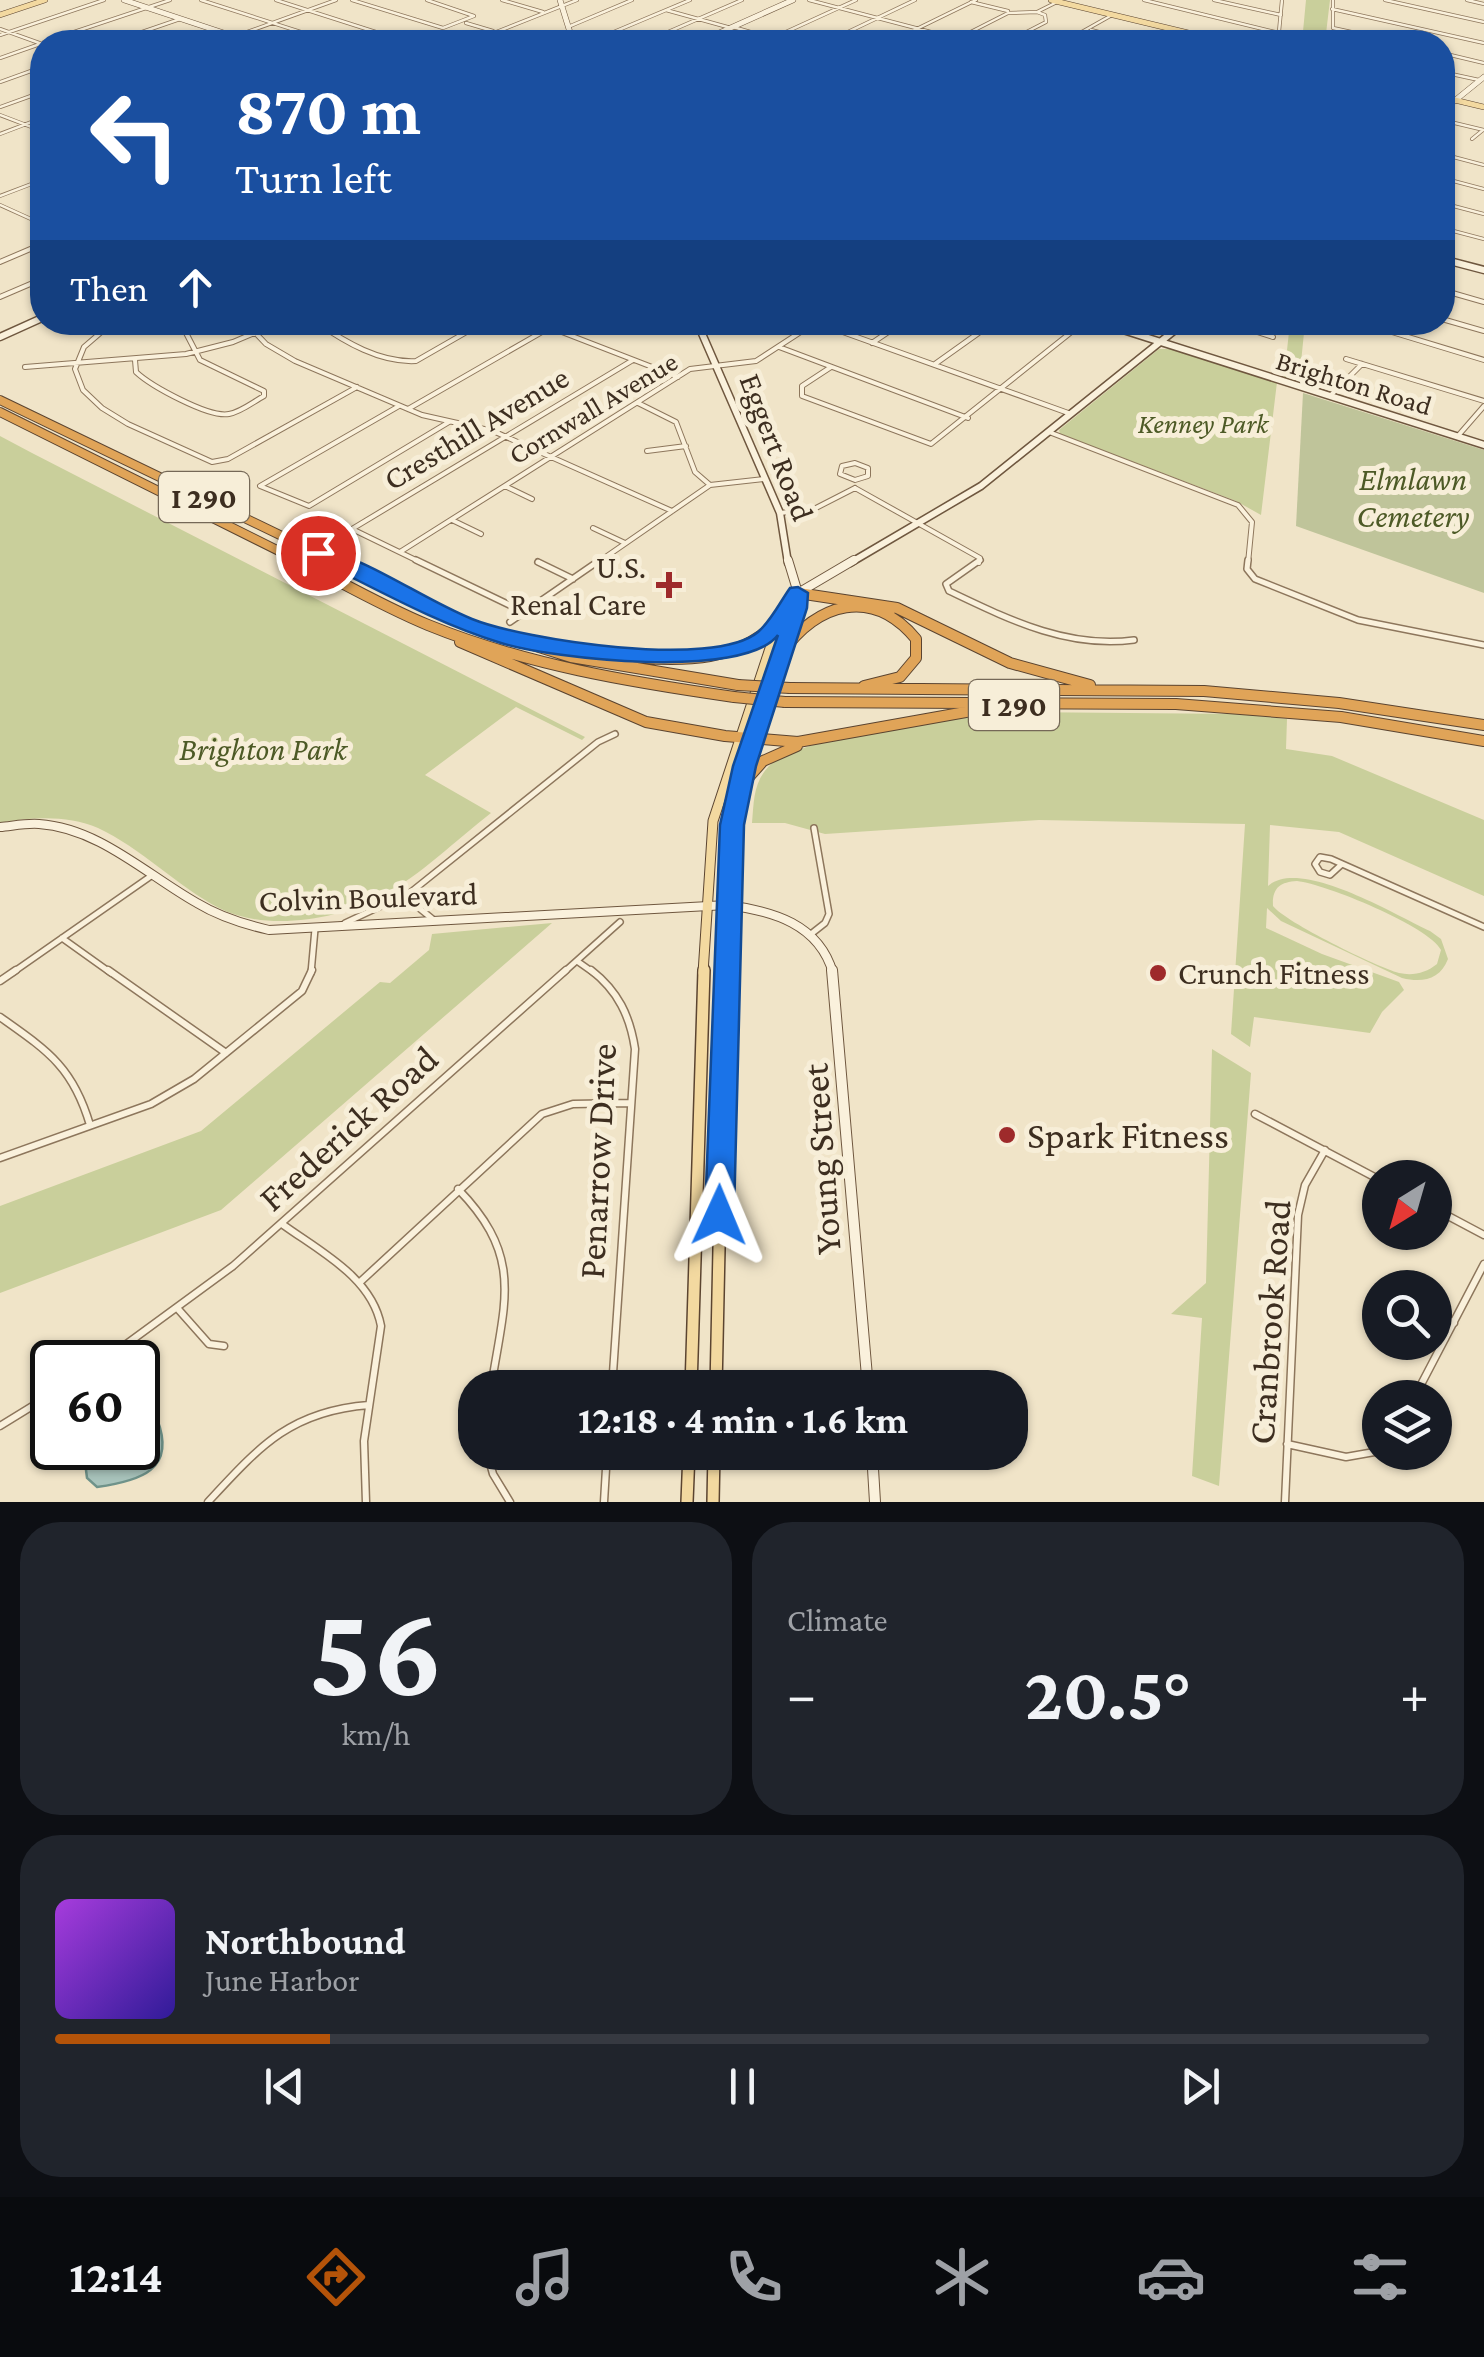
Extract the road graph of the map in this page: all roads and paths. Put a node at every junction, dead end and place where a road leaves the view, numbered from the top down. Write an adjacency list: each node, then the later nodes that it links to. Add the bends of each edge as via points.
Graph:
1 (34, 0): 38 (main road)
2 (45, 0): 38 (main road)
3 (104, 0): 76 (street)
4 (124, 0): 30 (street)
5 (170, 0): 30 (street)
6 (201, 0): 46 (street)
7 (276, 0): 33 (street)
8 (336, 0): 33 (street)
9 (352, 0): 44 (street, via 441,27)
10 (426, 0): 44 (street, via 474,15)
11 (502, 0): 35 (street)
12 (577, 0): 28 (street)
13 (632, 0): 47 (street)
14 (690, 0): 34 (street)
15 (742, 0): 43 (street)
16 (794, 0): 48 (street)
17 (809, 0): 31 (street)
18 (856, 0): 31 (street)
19 (916, 0): 41 (street)
20 (1144, 0): 71 (street)
21 (1214, 0): 40 (street)
22 (1282, 0): 40 (street)
23 (1332, 0): 32 (street)
24 (1384, 0): 45 (street)
25 (1467, 0): 29 (street)
26 (973, 1): 36 (street); 49 (street)
27 (1054, 1): 37 (street); 39 (main road)
28 (561, 3): 35 (street); 47 (street)
29 (1484, 4)
30 (147, 8): 42 (street); 51 (street)
31 (839, 8): 41 (street); 64 (street)
32 (1332, 9): 73 (street, via 1331,26); 74 (street)
33 (308, 10): 46 (street); 56 (street)
34 (665, 10): 43 (street); 60 (street)
35 (546, 12): 58 (street)
36 (1011, 12): 37 (street); 67 (street)
37 (1038, 12): 68 (street, via 1046,22)
38 (0, 13)
39 (1112, 15): 50 (street); 70 (main road)
40 (1281, 16): 72 (street)
41 (878, 18): 49 (street); 65 (street)
42 (180, 19): 52 (street); 53 (street)
43 (698, 19): 48 (street); 61 (street)
44 (463, 22): 57 (street)
45 (1484, 22)
46 (272, 23): 54 (street); 55 (street)
47 (568, 26): 59 (street)
48 (732, 28): 62 (street); 63 (street)
49 (917, 29): 66 (street)
50 (1088, 29): 69 (street)
51 (82, 30)
52 (148, 30)
53 (214, 30)
54 (253, 30)
55 (294, 30)
56 (370, 30)
57 (489, 30)
58 (501, 30)
59 (569, 30)
60 (618, 30)
61 (673, 30)
62 (727, 30)
63 (739, 30)
64 (791, 30)
65 (852, 30)
66 (921, 30)
67 (976, 30)
68 (1030, 30)
69 (1092, 30)
70 (1175, 30)
71 (1267, 30)
72 (1279, 30)
73 (1345, 30)
74 (1426, 30)
75 (0, 32): 76 (street)
76 (8, 32): 78 (street)
77 (1455, 37): 79 (street)
78 (30, 39)
79 (1484, 43)
80 (30, 48): 82 (street)
81 (1455, 56): 83 (street)
82 (0, 58)
83 (1484, 62)
84 (30, 71): 87 (street)
85 (1455, 74): 86 (street)
86 (1482, 78): 89 (street)
87 (0, 82)
88 (30, 96): 91 (street)
89 (1457, 98): 90 (main road)
90 (1484, 105)
91 (0, 107)
92 (0, 114): 95 (street)
93 (30, 122): 95 (street)
94 (1455, 123): 97 (street)
95 (25, 124): 96 (street); 98 (street)
96 (30, 126)
97 (1483, 130): 99 (street)
98 (0, 134)
99 (1472, 140)
100 (1455, 157): 101 (street)
101 (1484, 165)
102 (1455, 181): 104 (street)
103 (30, 185): 105 (street)
104 (1484, 189)
105 (0, 196)
106 (0, 205): 109 (street)
107 (1455, 206): 108 (street)
108 (1484, 214)
109 (30, 219)
110 (1455, 232): 111 (street)
111 (1484, 240)
112 (30, 249): 113 (street)
113 (0, 262)
114 (1455, 262): 115 (street)
115 (1484, 270)
116 (30, 284): 118 (street)
117 (1455, 294): 119 (street)
118 (0, 297)
119 (1484, 302)
120 (30, 323): 141 (street)
121 (1455, 323): 122 (street)
122 (1484, 331)
123 (96, 335): 151 (street)
124 (187, 335): 146 (street)
125 (251, 335): 146 (street)
126 (255, 335): 158 (street, via 284,356)
127 (336, 335): 128 (street, via 404,363)
128 (461, 335)
129 (537, 335): 165 (street)
130 (567, 335): 149 (street)
131 (704, 335): 155 (street, Eggert Road)
132 (797, 335): 145 (street, Cornwall Avenue)
133 (850, 335): 143 (street)
134 (884, 335): 143 (street)
135 (976, 335): 153 (street)
136 (1067, 335): 159 (street)
137 (1136, 335): 144 (street, Brighton Road)
138 (1170, 335): 144 (street)
139 (1267, 335): 142 (street)
140 (1402, 335): 150 (street)
141 (0, 337)
142 (1273, 337)
143 (872, 343): 153 (street)
144 (1160, 343): 160 (street, Brighton Road); 167 (street)
145 (778, 347): 155 (street, Cornwall Avenue, via 756,361); 156 (street)
146 (194, 352): 148 (street); 148 (street, via 264,396 221,416 148,383 136,372)
147 (1346, 359): 152 (street)
148 (135, 360): 151 (street)
149 (633, 360): 157 (street); 171 (street, Cresthill Avenue)
150 (1484, 360)
151 (74, 363): 154 (street); 158 (street, via 75,381 93,403 212,462)
152 (1362, 364): 160 (street); 163 (street)
153 (934, 365): 159 (street)
154 (25, 366)
155 (719, 366): 157 (street, Cornwall Avenue); 177 (street, Eggert Road)
156 (831, 366): 168 (street); 168 (street, via 802,386 802,396 928,444)
157 (678, 377): 162 (street, Cornwall Avenue)
158 (357, 387): 164 (street)
159 (998, 388): 167 (street); 168 (street)
160 (1330, 396): 172 (street, Brighton Road)
161 (0, 400): 198 (highway, I 290)
162 (638, 402): 174 (street, via 672,418); 176 (street, Cornwall Avenue)
163 (1484, 404): 172 (street)
164 (399, 406): 165 (street); 169 (street, via 260,486 309,506)
165 (407, 409): 169 (street)
166 (0, 412): 197 (highway, I 290)
167 (1071, 414): 170 (street)
168 (968, 418)
169 (450, 421): 171 (street)
170 (1049, 432): 186 (street, via 974,490); 200 (street, via 1238,505 1252,522 1248,569 1255,580 1358,620)
171 (506, 437): 176 (street); 190 (street, Cresthill Avenue, via 352,529)
172 (1457, 437): 173 (street, Brighton Road)
173 (1484, 445)
174 (686, 446): 175 (street); 179 (street, via 695,472)
175 (647, 451)
176 (552, 457): 180 (street, Cornwall Avenue); 183 (street)
177 (767, 478): 179 (street); 184 (street, Eggert Road)
178 (855, 480): 178 (street, via 868,476 868,468 840,468); 181 (street)
179 (710, 484): 183 (street)
180 (504, 486): 182 (street); 185 (street, Cornwall Avenue)
181 (855, 488): 184 (street, via 814,509); 186 (street)
182 (532, 499)
183 (672, 511): 189 (street)
184 (780, 512): 193 (street, Eggert Road)
185 (452, 520): 188 (street); 190 (street, Cornwall Avenue)
186 (917, 523): 193 (street); 199 (street, via 980,558 946,584 948,590 1056,634)
187 (593, 528): 189 (street)
188 (481, 534)
189 (625, 543): 192 (street)
190 (400, 552): 194 (street, Cresthill Avenue)
191 (538, 562): 192 (street)
192 (573, 578): 194 (street)
193 (798, 593): 195 (main road); 201 (main road); 203 (highway, via 897,608 1034,672)
194 (524, 612): 196 (street)
195 (780, 618): 198 (highway, via 750,646 713,656); 207 (main road)
196 (510, 622)
197 (428, 625): 204 (highway, I 290, bridge, via 523,656 734,698); 207 (highway, via 632,717)
198 (508, 639): 202 (highway, I 290, bridge, via 636,671)
199 (1134, 640)
200 (1484, 645)
201 (782, 653): 202 (highway, via 812,618 840,609 882,613 911,631 918,652 906,673); 208 (main road)
202 (828, 690): 203 (highway, I 290)
203 (1140, 691): 205 (highway, I 290, via 1292,699)
204 (1026, 705): 209 (highway); 210 (highway, I 290, via 1176,704)
205 (1484, 724)
206 (616, 734): 216 (street)
207 (737, 738): 208 (highway); 217 (main road, via 714,821)
208 (753, 739): 209 (highway); 211 (main road)
209 (818, 740): 211 (highway, via 774,755)
210 (1484, 741)
211 (739, 788): 218 (main road)
212 (0, 828): 215 (street, Colvin Boulevard, via 33,822 67,826)
213 (814, 828): 223 (street, via 829,914)
214 (1342, 864): 214 (street, via 1324,857 1315,864 1330,875); 221 (street)
215 (151, 876): 222 (street, Colvin Boulevard, via 226,920 269,930); 224 (street)
216 (417, 887): 219 (street, via 420,908); 222 (street, via 372,914)
217 (706, 904): 218 (street); 219 (street, Colvin Boulevard); 248 (main road)
218 (727, 905): 223 (street, via 779,915); 249 (main road)
219 (438, 922): 222 (street, Colvin Boulevard)
220 (620, 922): 225 (street, Frederick Road)
221 (1484, 927)
222 (315, 929): 228 (street, via 314,967 302,991)
223 (811, 934): 250 (street, Young Street, via 830,958 839,1010)
224 (62, 938): 226 (street); 228 (street)
225 (577, 961): 229 (street, Penarrow Drive, via 605,980 626,1009 635,1049); 237 (street, Frederick Road)
226 (0, 981)
227 (0, 1016): 231 (street, via 70,1072)
228 (226, 1053): 231 (street, via 171,1094)
229 (631, 1103): 235 (street, via 573,1104 542,1114); 247 (street, Penarrow Drive)
230 (1255, 1114): 232 (street)
231 (90, 1126): 233 (street)
232 (1326, 1150): 234 (street); 254 (street, Cranbrook Road, via 1305,1185 1298,1215)
233 (0, 1158)
234 (1362, 1170)
235 (458, 1189): 240 (street); 246 (street, via 489,1218 504,1253)
236 (1452, 1218): 238 (street)
237 (282, 1224): 240 (street); 241 (street, Frederick Road)
238 (1484, 1235)
239 (1484, 1264): 242 (street)
240 (359, 1283): 251 (street, via 376,1299 381,1316)
241 (178, 1309): 244 (street, Frederick Road); 245 (street, via 209,1344)
242 (1454, 1322): 243 (street)
243 (1452, 1326)
244 (134, 1340)
245 (224, 1346)
246 (494, 1370)
247 (613, 1370)
248 (692, 1370)
249 (716, 1370)
250 (867, 1370)
251 (369, 1405): 261 (street, via 328,1408 289,1423); 262 (street, via 362,1456)
252 (30, 1408): 253 (street)
253 (0, 1426)
254 (1287, 1444): 255 (street); 268 (street, Cranbrook Road)
255 (1362, 1457)
256 (493, 1470): 263 (street)
257 (606, 1470): 264 (street)
258 (689, 1470): 265 (main road)
259 (714, 1470): 266 (main road)
260 (873, 1470): 267 (street)
261 (208, 1502)
262 (366, 1502)
263 (510, 1502)
264 (604, 1502)
265 (688, 1502)
266 (713, 1502)
267 (875, 1502)
268 (1285, 1502)

